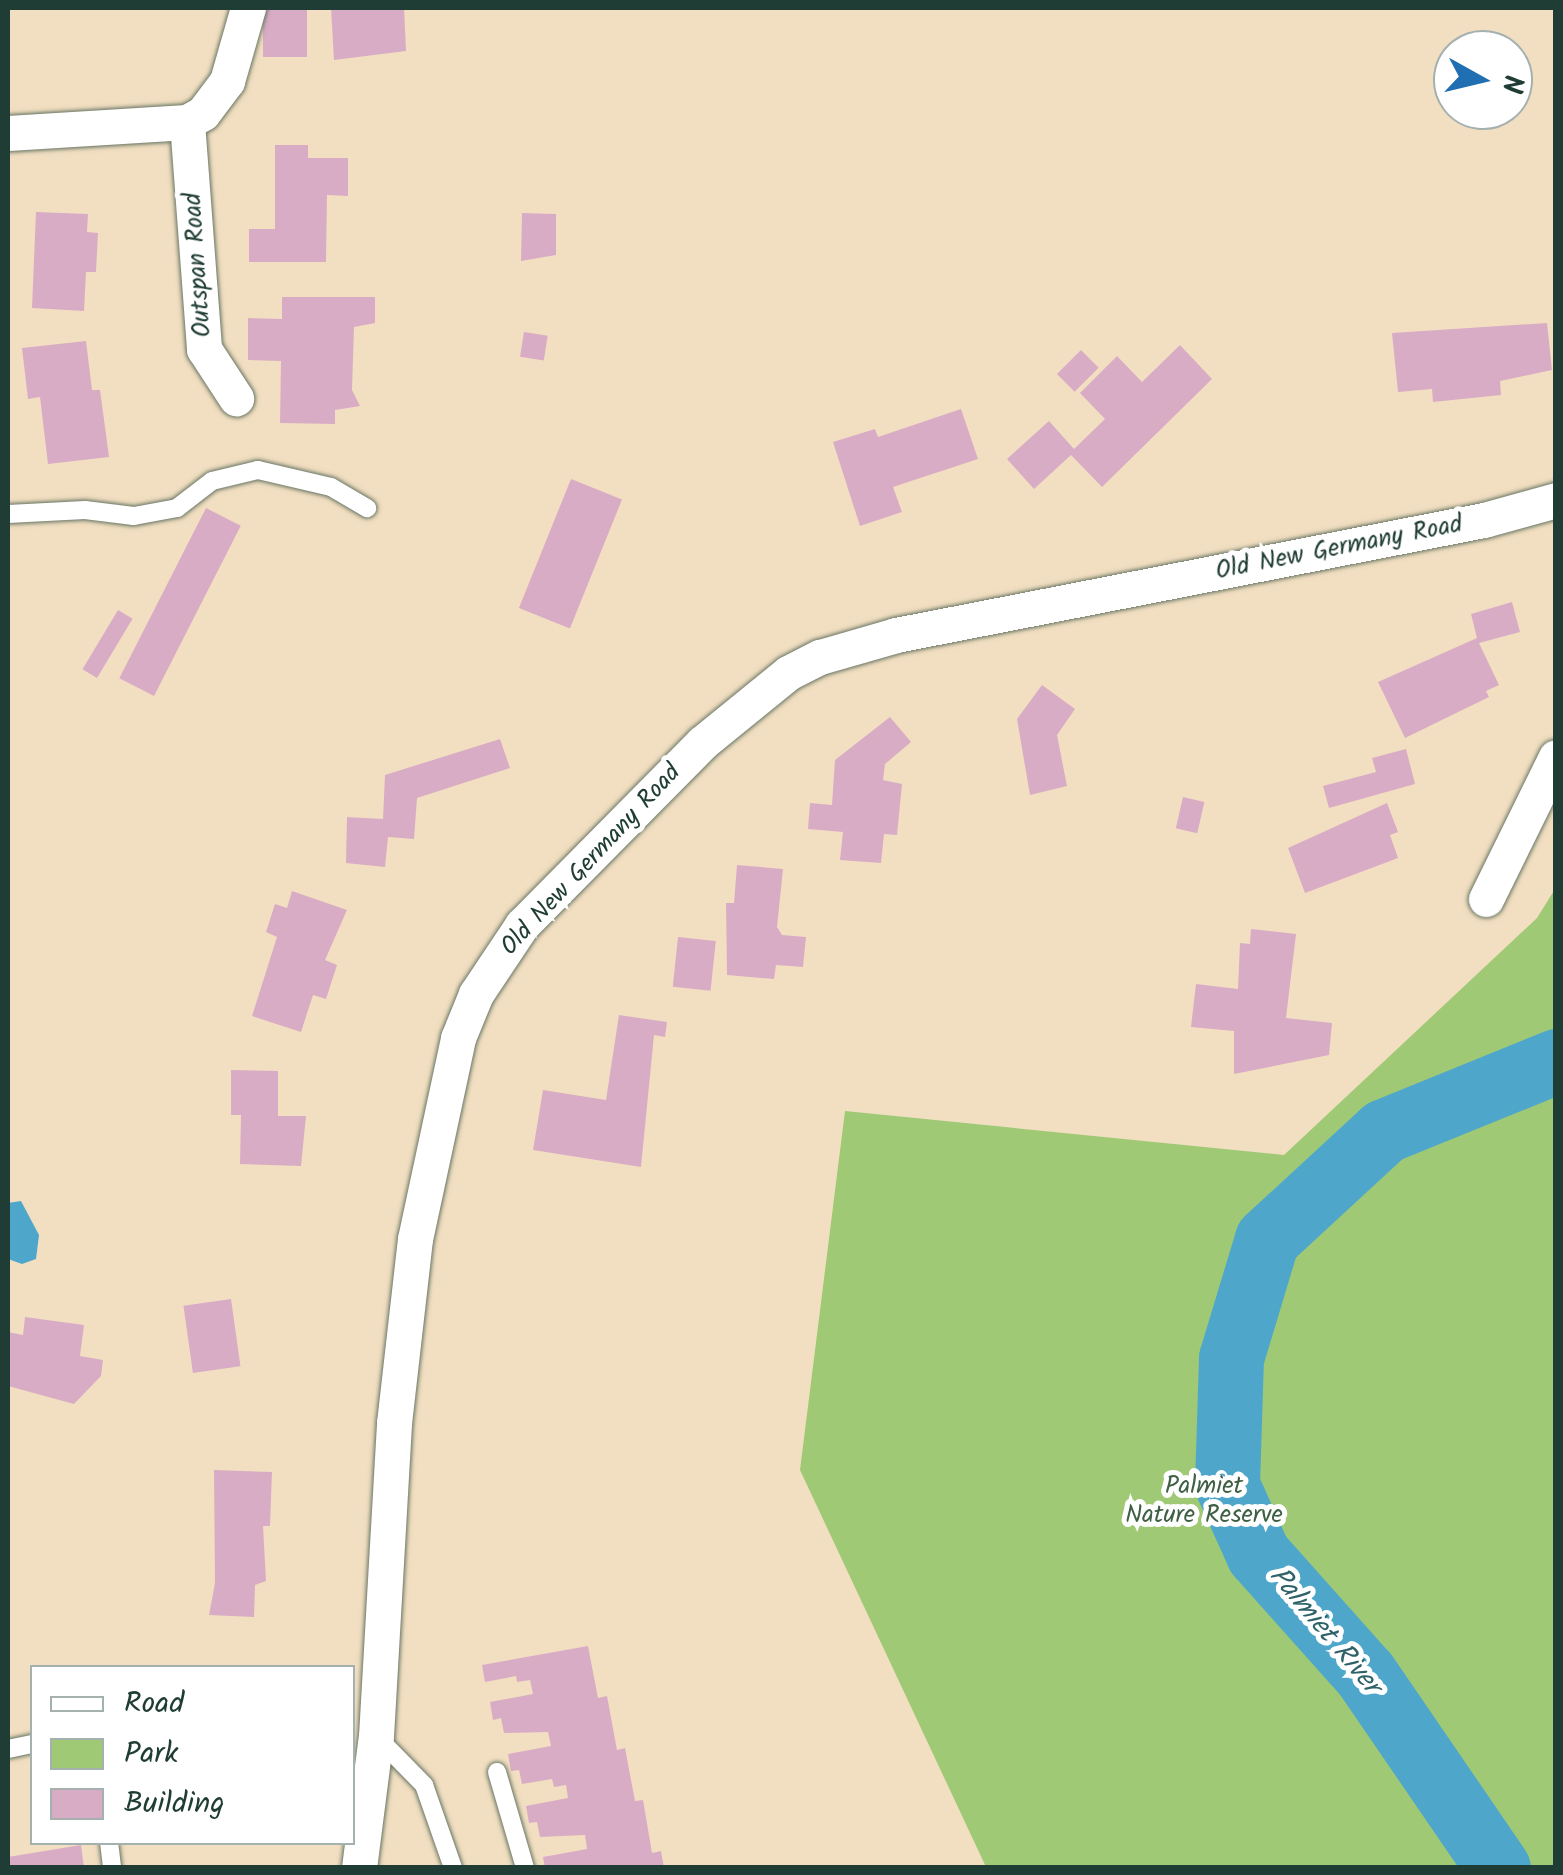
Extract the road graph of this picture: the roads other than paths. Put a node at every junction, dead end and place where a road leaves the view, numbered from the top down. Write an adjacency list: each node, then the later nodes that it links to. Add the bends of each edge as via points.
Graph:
1 (248, 8): 2 (street, via 227,81 204,113)
2 (187, 122): 3 (street); 4 (street, Outspan Road, via 204,349)
3 (8, 134)
4 (236, 398)
5 (1556, 500): 10 (street, Old New Germany Road, via 1466,524 896,635 820,657 746,704 548,897 476,994 440,1100 404,1312)
6 (367, 508): 7 (lane, via 331,487 258,470 212,480 178,508 134,516 86,510)
7 (8, 514)
8 (1556, 757): 9 (street)
9 (1486, 900)
10 (376, 1736): 12 (street, Old New Germany Road); 13 (lane, via 424,1785)
11 (497, 1772): 14 (lane)
12 (359, 1868)
13 (453, 1868)
14 (524, 1868)

